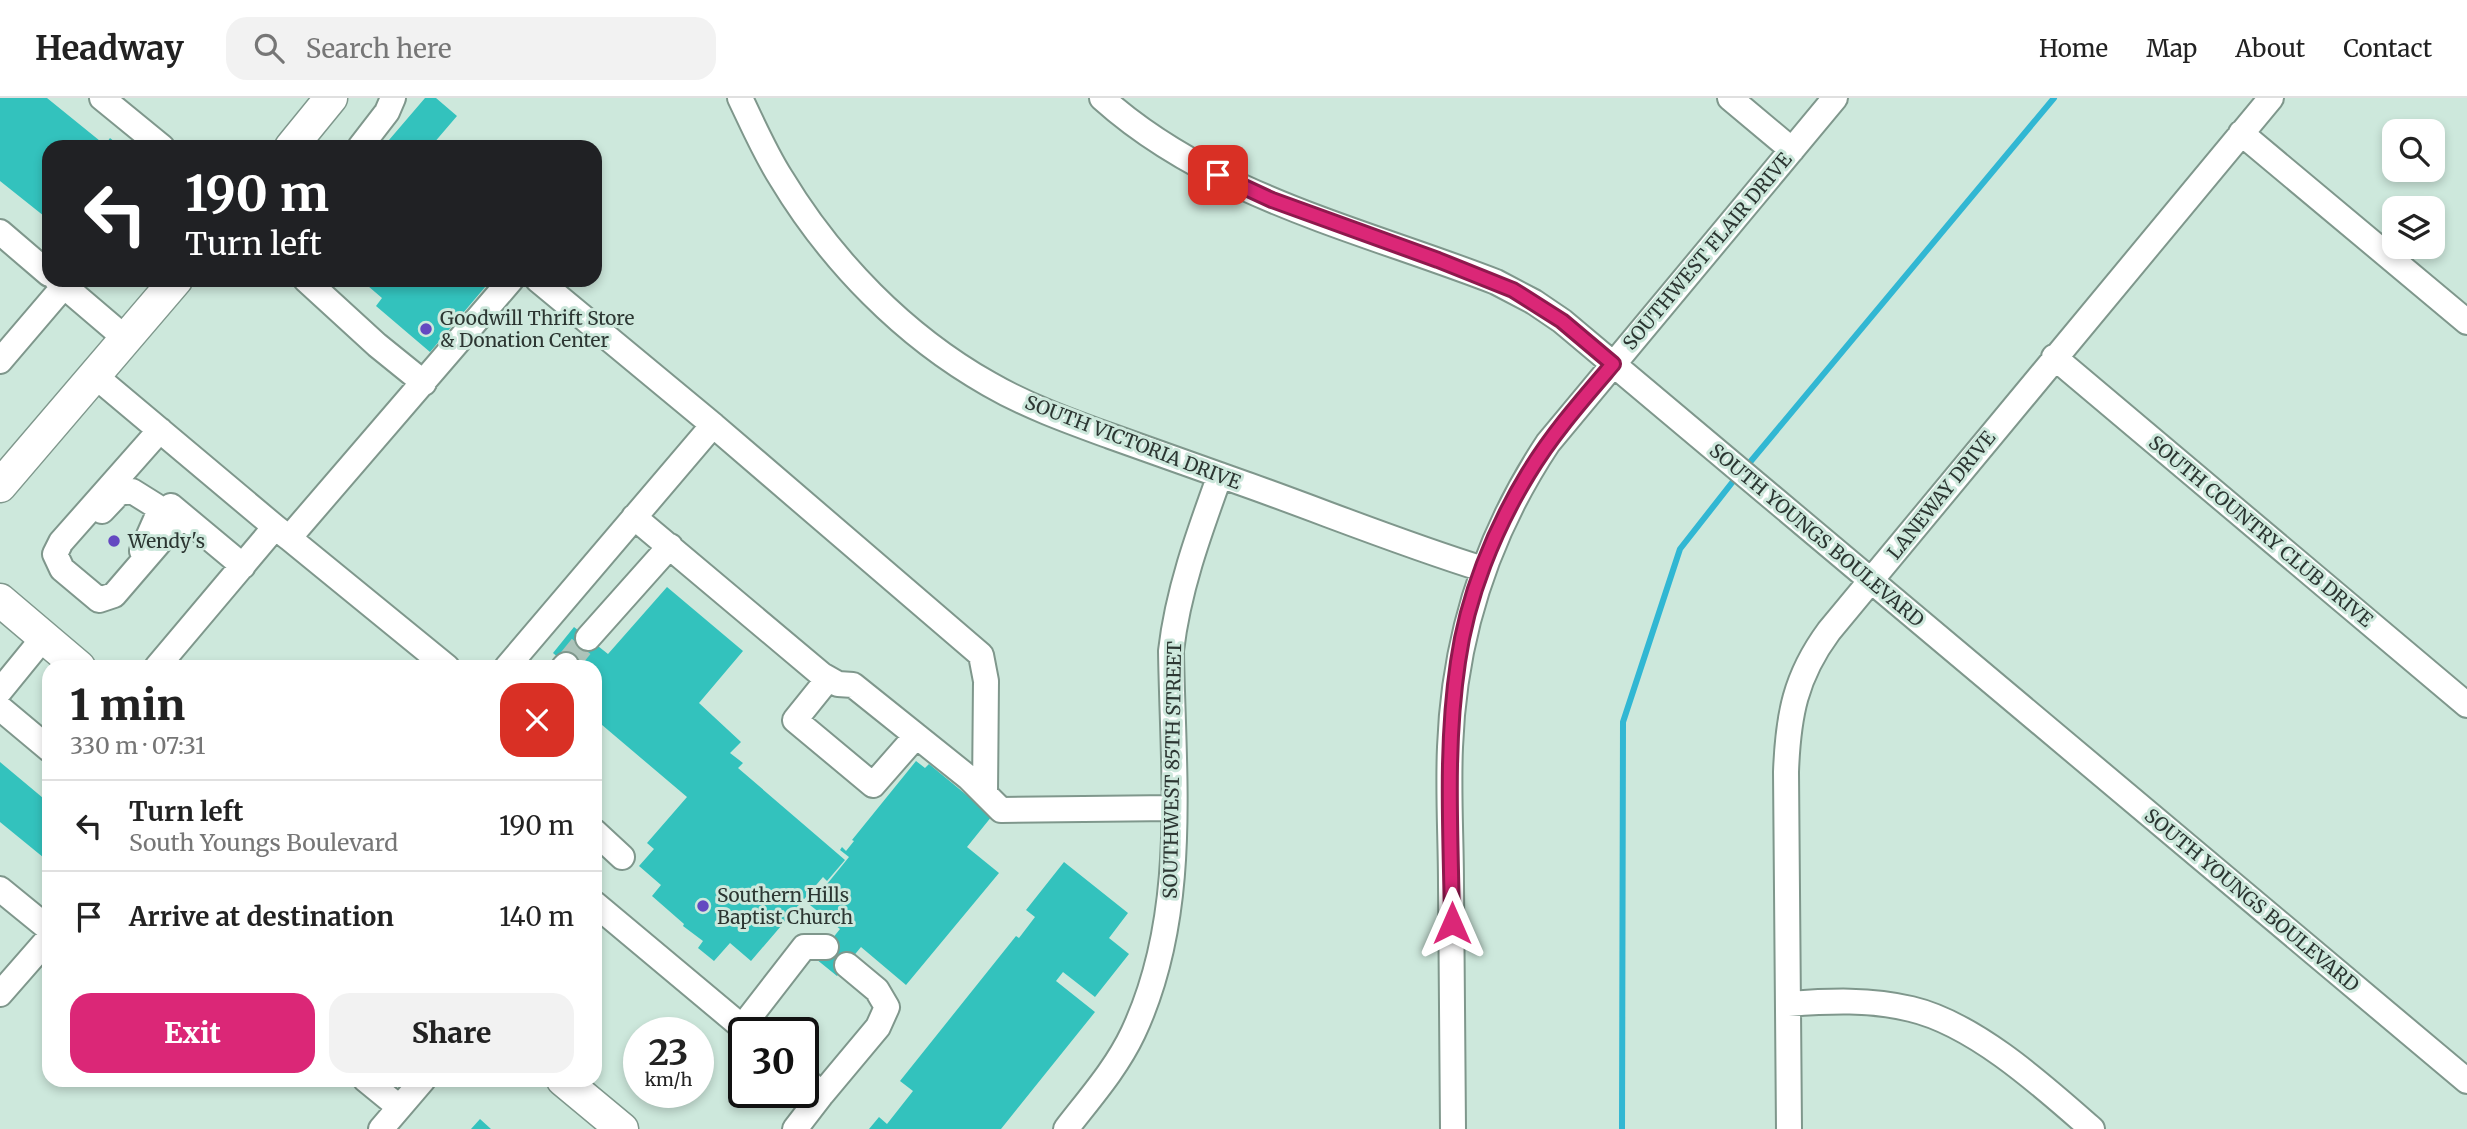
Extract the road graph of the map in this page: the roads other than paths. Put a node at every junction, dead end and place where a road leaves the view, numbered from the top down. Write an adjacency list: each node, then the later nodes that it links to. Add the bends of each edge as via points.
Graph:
1 (102, 98): 10 (street)
2 (331, 98): 11 (main road)
3 (393, 98): 12 (street)
4 (740, 98): 32 (street, SOUTH VICTORIA DRIVE, via 798,205 874,295 917,334 989,384 1028,403)
5 (1102, 98): 26 (street, SOUTH YOUNGS BOULEVARD, via 1165,145 1249,190 1513,290 1562,321)
6 (1730, 98): 13 (street)
7 (1835, 98): 13 (street, SOUTHWEST FLAIR DRIVE)
8 (2271, 98): 9 (street, LANEWAY DRIVE)
9 (2241, 133): 22 (street); 24 (street, LANEWAY DRIVE)
10 (153, 140)
11 (297, 140)
12 (365, 140)
13 (1792, 150): 26 (street, SOUTHWEST FLAIR DRIVE)
14 (0, 232): 15 (street)
15 (42, 268)
16 (51, 287): 25 (street)
17 (64, 287): 23 (street)
18 (170, 287): 23 (main road)
19 (314, 287): 28 (street)
20 (505, 287): 28 (street)
21 (546, 287): 29 (street)
22 (2467, 323)
23 (125, 338): 27 (main road)
24 (2054, 357): 42 (street, LANEWAY DRIVE); 52 (street, SOUTH COUNTRY CLUB DRIVE)
25 (0, 361)
26 (1613, 364): 41 (street, SOUTHWEST FLAIR DRIVE, via 1529,472); 42 (street, SOUTH YOUNGS BOULEVARD)
27 (94, 375): 30 (street); 33 (main road)
28 (424, 383): 36 (street)
29 (713, 425): 35 (street); 56 (street, via 981,655 986,681)
30 (159, 430): 31 (street); 36 (street)
31 (126, 467): 34 (street); 37 (street)
32 (1220, 475): 41 (street, SOUTH VICTORIA DRIVE); 57 (street, SOUTHWEST 85TH STREET, via 1195,542 1174,625)
33 (0, 486)
34 (182, 516): 39 (street); 40 (street)
35 (634, 517): 38 (street); 49 (street)
36 (282, 532): 40 (street); 48 (street)
37 (61, 542): 39 (street, via 55,554 62,569 99,600 114,595); 39 (street, via 77,538 119,493 132,491 156,506 157,517)
38 (670, 546): 45 (street); 50 (street)
39 (140, 562)
40 (243, 566): 47 (street)
41 (1483, 569): 81 (street, SOUTHWEST FLAIR DRIVE, via 1458,660 1450,748)
42 (1870, 580): 67 (street, LANEWAY DRIVE, via 1816,648 1799,681 1789,720); 70 (street, SOUTH YOUNGS BOULEVARD)
43 (0, 600): 44 (main road)
44 (44, 637): 46 (main road); 51 (street)
45 (588, 638)
46 (71, 660)
47 (163, 660)
48 (437, 660)
49 (513, 660)
50 (828, 679): 54 (street, via 853,685); 54 (street, via 794,720 873,785)
51 (0, 691)
52 (2467, 705)
53 (0, 708): 55 (street)
54 (916, 736): 56 (street)
55 (42, 742)
56 (985, 794): 57 (street, via 1006,811)
57 (1173, 808): 80 (street, SOUTHWEST 85TH STREET, via 1170,905 1145,1003 1121,1055)
58 (602, 838): 59 (street)
59 (622, 857)
60 (0, 888): 62 (street)
61 (602, 910): 68 (street)
62 (42, 923)
63 (42, 946): 66 (street)
64 (826, 947): 69 (street, via 804,947)
65 (847, 965): 75 (street, via 877,989 887,1007 878,1027)
66 (0, 994)
67 (1788, 1004): 82 (street, LANEWAY DRIVE); 83 (street, via 1864,1002 1929,1014 1997,1052)
68 (730, 1017)
69 (754, 1017)
70 (2467, 1081)
71 (375, 1087): 76 (street)
72 (417, 1087): 76 (street)
73 (571, 1087): 77 (main road)
74 (819, 1091): 75 (street)
75 (822, 1094): 79 (street)
76 (399, 1107): 78 (street)
77 (619, 1128)
78 (381, 1129)
79 (795, 1129)
80 (1066, 1129)
81 (1453, 1129)
82 (1789, 1129)
83 (2092, 1129)

